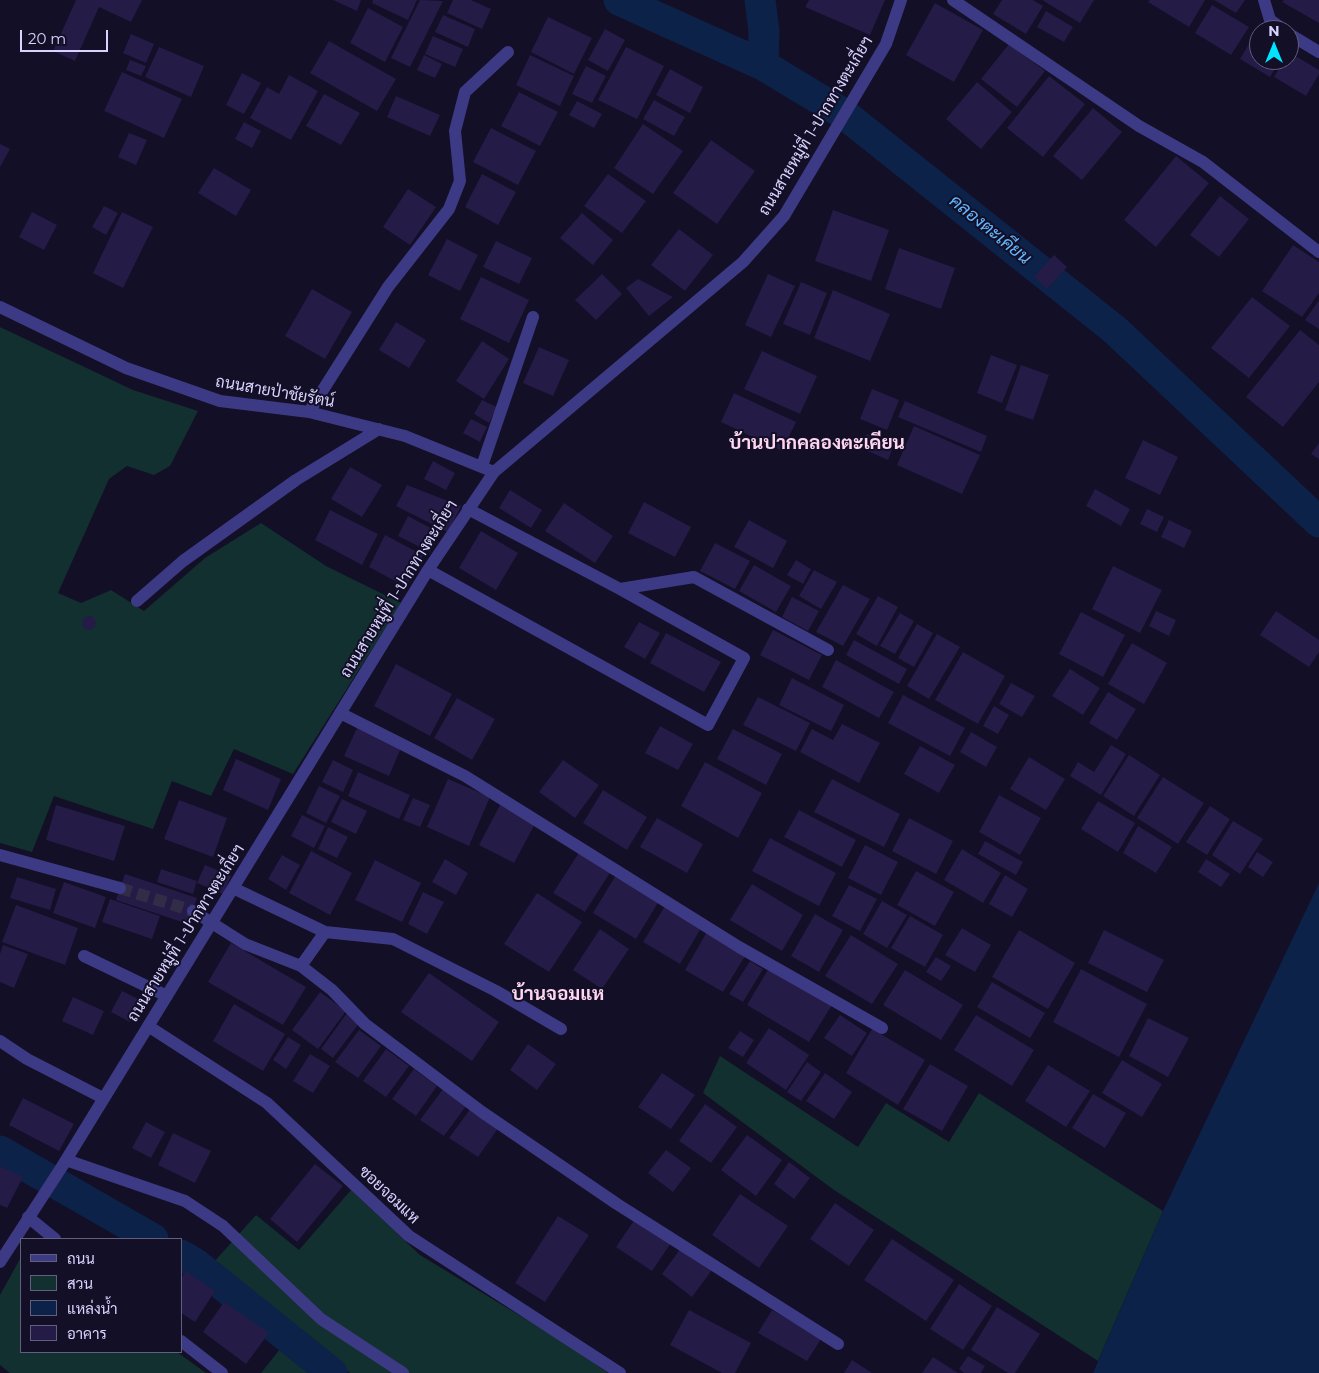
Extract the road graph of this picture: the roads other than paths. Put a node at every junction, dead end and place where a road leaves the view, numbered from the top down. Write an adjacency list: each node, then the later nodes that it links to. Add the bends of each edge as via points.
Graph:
1 (902, 0): 14 (street, ถนนสายหมู่ที่ 1-ปากทางตะเกี่ยฯ, via 886,44 784,216 743,262)
2 (953, 0): 8 (street, via 1139,126 1203,162)
3 (1264, 0): 4 (street)
4 (1270, 20)
5 (1299, 40): 7 (street)
6 (508, 52): 11 (street, via 465,92 455,131 460,181 449,210 388,287)
7 (1319, 52)
8 (1319, 252)
9 (0, 307): 11 (street, ถนนสายป่าชัยรัตน์, via 126,368 220,401)
10 (533, 318): 13 (street)
11 (309, 412): 12 (street, ถนนสายป่าชัยรัตน์)
12 (379, 429): 13 (street, ถนนสายป่าชัยรัตน์); 18 (street, via 296,480 183,561)
13 (482, 466): 14 (street, ถนนสายป่าชัยรัตน์)
14 (494, 472): 15 (street, ถนนสายหมู่ที่ 1-ปากทางตะเกี่ยฯ)
15 (468, 509): 16 (street, ถนนสายหมู่ที่ 1-ปากทางตะเกี่ยฯ); 17 (street)
16 (428, 570): 17 (street, via 708,725 744,658); 20 (street, ถนนสายหมู่ที่ 1-ปากทางตะเกี่ยฯ)
17 (620, 589): 19 (street, via 694,577)
18 (137, 601)
19 (828, 650)
20 (340, 714): 23 (street, ถนนสายหมู่ที่ 1-ปากทางตะเกี่ยฯ); 31 (street, via 465,776 739,947)
21 (0, 854): 22 (street)
22 (120, 888)
23 (233, 888): 25 (street, ถนนสายหมู่ที่ 1-ปากทางตะเกี่ยฯ); 26 (street)
24 (193, 911): 25 (street)
25 (212, 923): 28 (street, via 245,944); 29 (street, ถนนสายหมู่ที่ 1-ปากทางตะเกี่ยฯ)
26 (325, 932): 28 (street); 32 (street, via 393,939 496,991)
27 (84, 956): 29 (street)
28 (301, 966): 40 (street, via 332,990 365,1024 482,1112 617,1204)
29 (166, 996): 30 (street, ถนนสายหมู่ที่ 1-ปากทางตะเกี่ยฯ)
30 (148, 1026): 34 (street, ถนนสายหมู่ที่ 1-ปากทางตะเกี่ยฯ); 43 (street, ซอยจอมแห, via 267,1103 409,1236)
31 (882, 1028)
32 (561, 1029)
33 (0, 1041): 34 (street, via 27,1059)
34 (104, 1098): 35 (street, ถนนสายหมู่ที่ 1-ปากทางตะเกี่ยฯ)
35 (64, 1162): 36 (street, ถนนสายหมู่ที่ 1-ปากทางตะเกี่ยฯ); 42 (street, via 185,1201 224,1226 321,1319)
36 (28, 1218): 37 (street); 38 (street, ถนนสายหมู่ที่ 1-ปากทางตะเกี่ยฯ)
37 (54, 1238)
38 (0, 1262)
39 (182, 1341): 41 (street)
40 (838, 1344)
41 (222, 1373)
42 (403, 1373)
43 (620, 1373)

